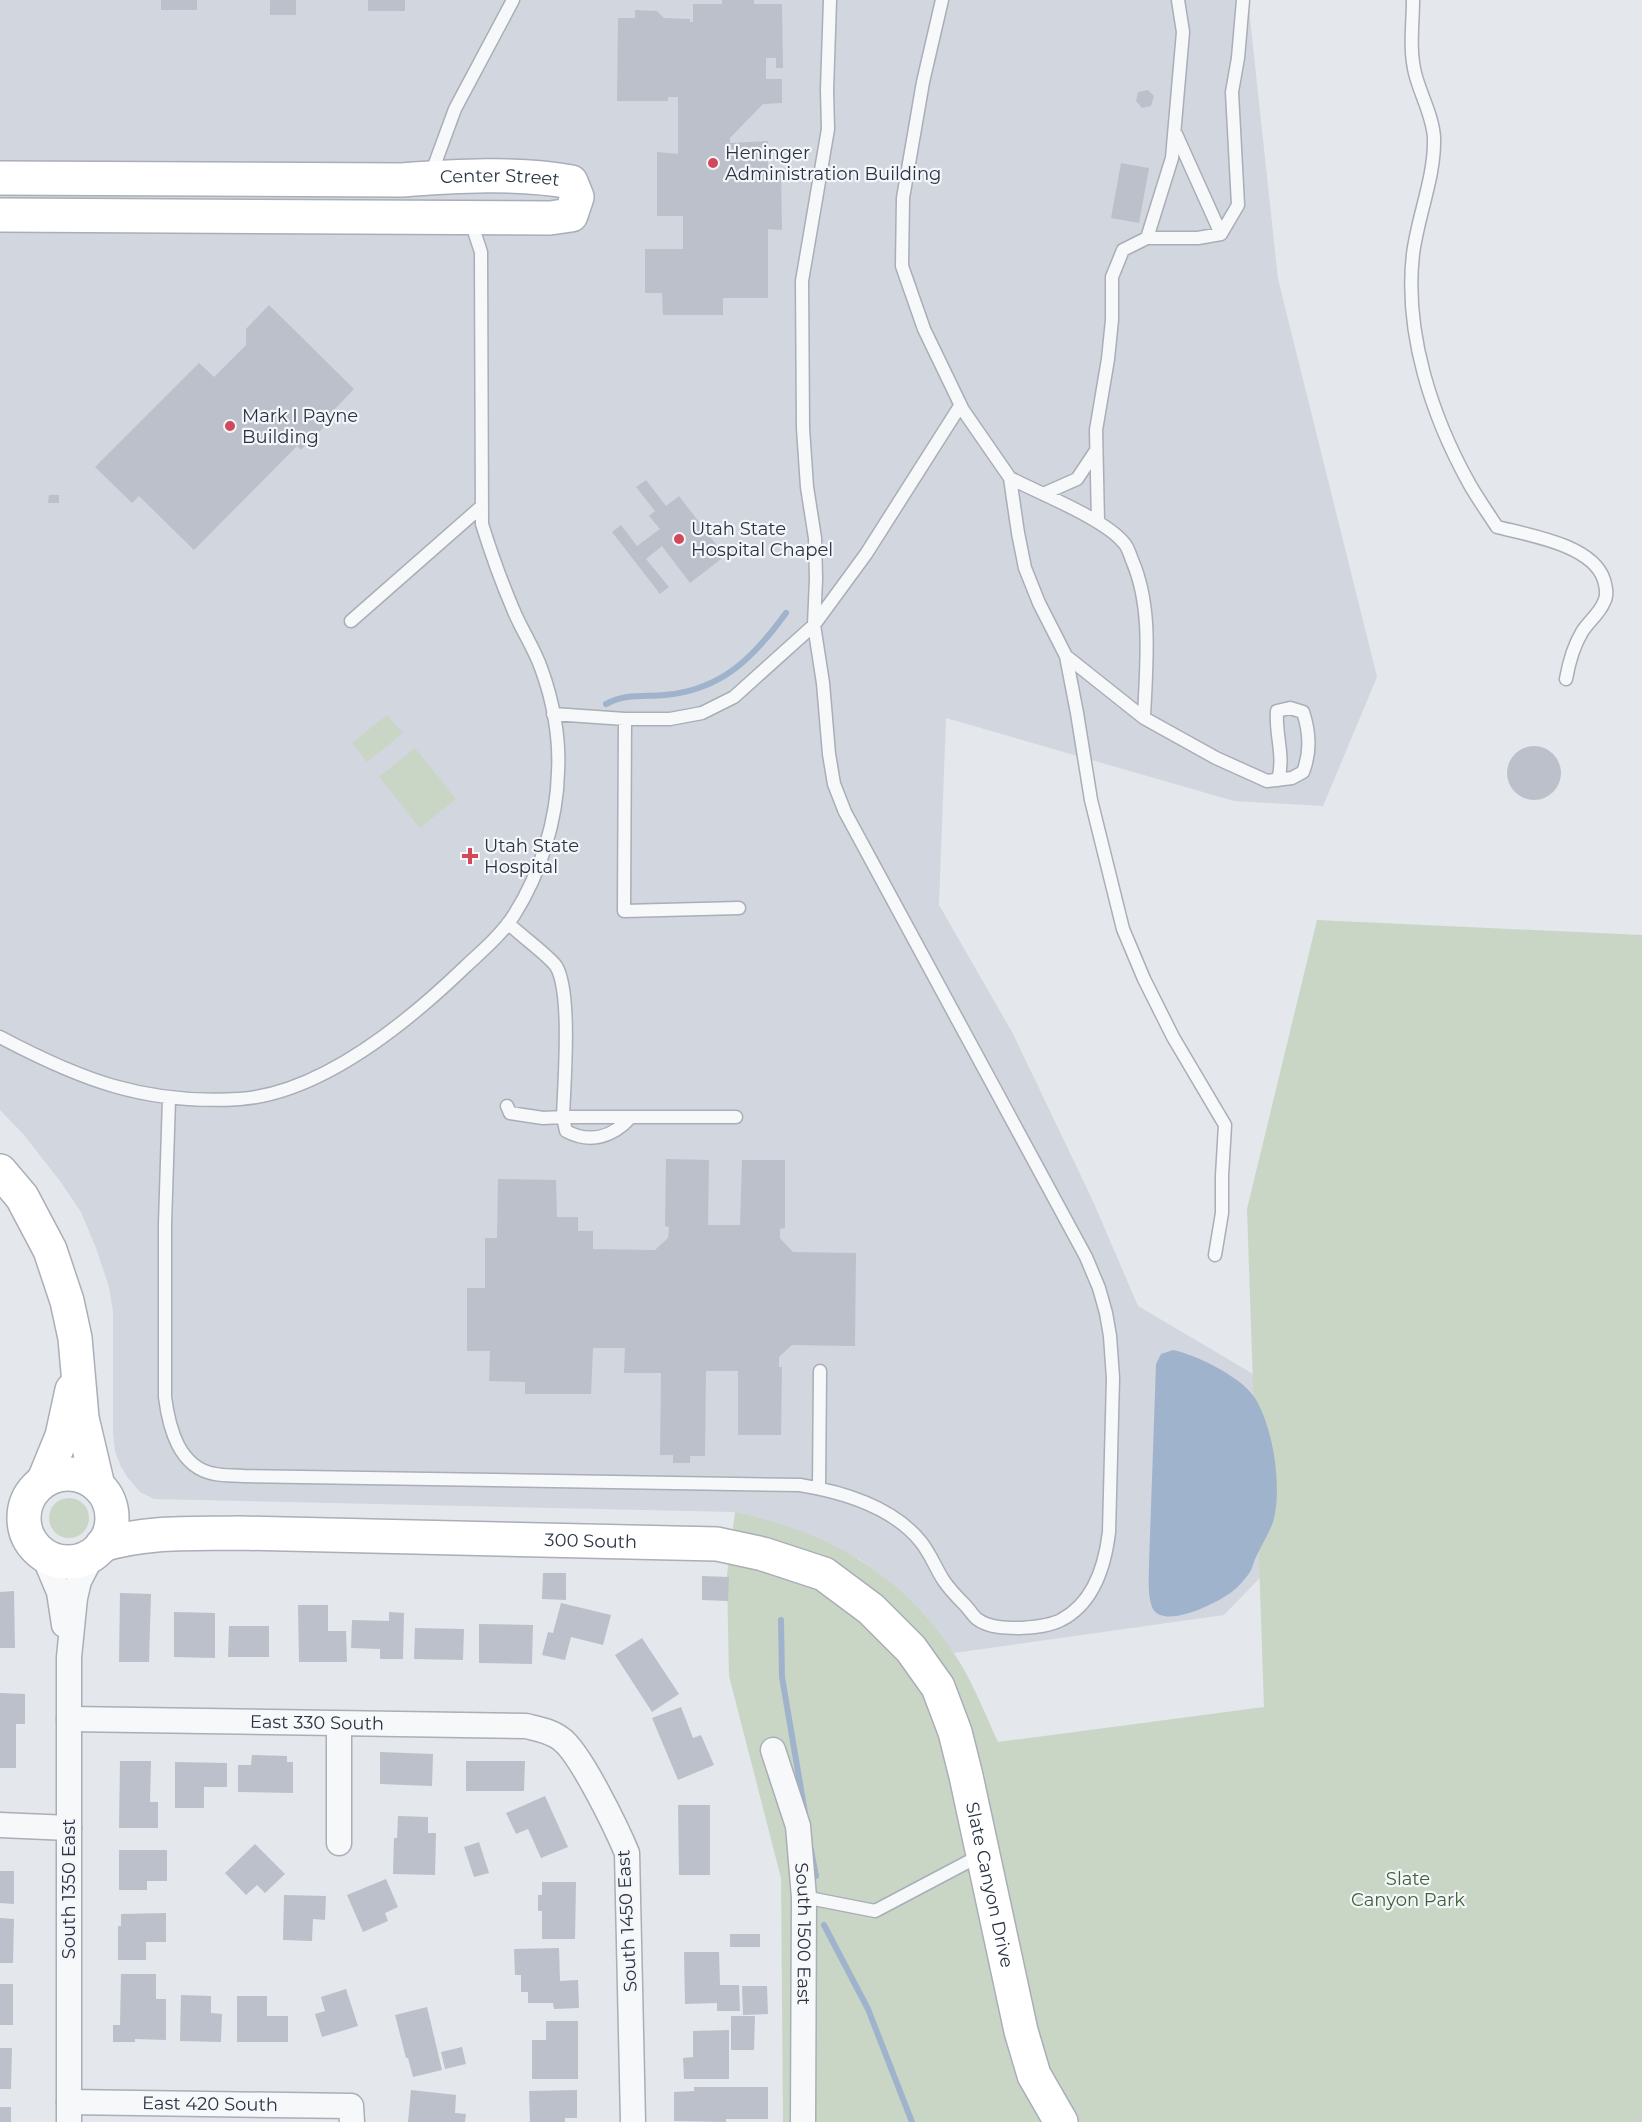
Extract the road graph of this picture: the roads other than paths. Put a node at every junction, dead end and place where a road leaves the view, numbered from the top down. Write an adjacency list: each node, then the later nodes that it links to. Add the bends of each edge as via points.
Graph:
1 (513, 0): 10 (lane)
2 (830, 0): 23 (lane, via 828,129 802,282 803,428 815,538)
3 (942, 0): 16 (lane, via 903,198 902,266 924,329)
4 (1178, 0): 7 (lane, via 1183,32)
5 (1243, 0): 14 (lane, via 1232,92 1238,205)
6 (1413, 0): 25 (lane, via 1414,69 1434,135 1430,179 1413,254 1412,310 1418,347 1448,442 1470,487 1497,527 1579,553 1595,562 1602,573 1607,589 1605,602 1582,632 1571,655)
7 (1174, 131): 14 (lane); 15 (lane, via 1172,158)
8 (0, 177): 10 (street, Center Street)
9 (468, 177): 10 (street, Center Street); 13 (street); 13 (street, Center Street, via 550,178 571,182 577,197 571,215)
10 (416, 179): 12 (street)
11 (0, 215): 12 (street, Center Street)
12 (403, 216): 13 (street, Center Street)
13 (470, 219): 20 (lane, via 481,252)
14 (1221, 234): 15 (lane)
15 (1147, 238): 17 (lane, via 1123,250 1112,277 1112,320)
16 (960, 406): 18 (lane); 23 (lane, via 866,554)
17 (1096, 451): 19 (lane, via 1077,479); 21 (lane)
18 (1010, 478): 19 (lane); 24 (lane, via 1025,568)
19 (1043, 494): 21 (lane)
20 (482, 506): 22 (lane); 26 (lane, via 482,524 495,565 541,666)
21 (1098, 522): 27 (lane, via 1125,543 1136,569 1144,604)
22 (351, 621)
23 (814, 625): 28 (lane, via 734,697 702,713 670,719); 43 (lane, via 829,754 834,784 845,813 1086,1257 1099,1288 1110,1336 1113,1378 1106,1557 1098,1581 1075,1611 1060,1621 1040,1626 996,1627 977,1619 946,1584 921,1542 901,1524 853,1496)
24 (1066, 656): 27 (lane); 39 (lane, via 1091,800 1123,929 1173,1037 1225,1125 1222,1213)
25 (1566, 679)
26 (553, 714): 28 (lane); 31 (lane, via 558,773 546,846)
27 (1143, 718): 29 (lane, via 1267,781)
28 (625, 719): 30 (lane, via 624,911)
29 (1278, 780): 29 (lane, via 1303,772 1308,759 1310,746 1303,712 1290,708 1277,711 1282,757)
30 (739, 908)
31 (508, 923): 33 (lane, via 412,1016 321,1075 243,1099); 35 (lane, via 555,966 562,981)
32 (0, 1037): 33 (lane, via 52,1064 102,1083)
33 (169, 1099): 43 (lane, via 165,1397 168,1423 176,1443 194,1464 213,1474 244,1476)
34 (507, 1106): 35 (lane, via 510,1113)
35 (563, 1118): 36 (lane); 36 (lane, via 566,1131 594,1137 610,1135)
36 (631, 1118): 37 (lane)
37 (736, 1118)
38 (0, 1171): 40 (street, via 22,1197 50,1250 67,1301)
39 (1215, 1255)
40 (76, 1352): 42 (street, via 62,1436); 44 (street, via 82,1418)
41 (820, 1371): 43 (lane)
42 (39, 1485): 44 (street, via 58,1474 72,1474 87,1477); 45 (street); 49 (street, via 27,1502 24,1517 26,1531)
43 (819, 1488)
44 (103, 1491): 46 (street, 300 South, via 128,1508 173,1524); 48 (street, via 112,1511 112,1525)
45 (0, 1511)
46 (239, 1533): 48 (street, 300 South, via 120,1539); 50 (street, 300 South, via 717,1544 824,1574 871,1609)
47 (0, 1542): 49 (street)
48 (98, 1549): 49 (street, via 71,1562 56,1560); 51 (street, South 1350 East, via 79,1581)
49 (40, 1551): 51 (street, South 1350 East, via 59,1592)
50 (911, 1649): 59 (street, Slate Canyon Drive, via 938,1687 955,1732)
51 (69, 1657): 52 (street, South 1350 East)
52 (69, 1719): 53 (street, East 330 South); 57 (street, South 1350 East)
53 (339, 1725): 54 (street, East 330 South, via 526,1726); 58 (street)
54 (561, 1738): 63 (street, South 1450 East, via 592,1784 627,1852)
55 (773, 1750): 60 (street, South 1500 East, via 798,1826)
56 (0, 1825): 57 (street)
57 (69, 1828): 61 (street, South 1350 East)
58 (339, 1843)
59 (982, 1855): 60 (lane, via 875,1911); 65 (street, Slate Canyon Drive, via 1025,2042 1035,2075)
60 (804, 1897): 64 (street, South 1500 East)
61 (69, 2112): 62 (street, East 420 South)
62 (352, 2114)
63 (633, 2122)
64 (802, 2122)
65 (1061, 2122)

